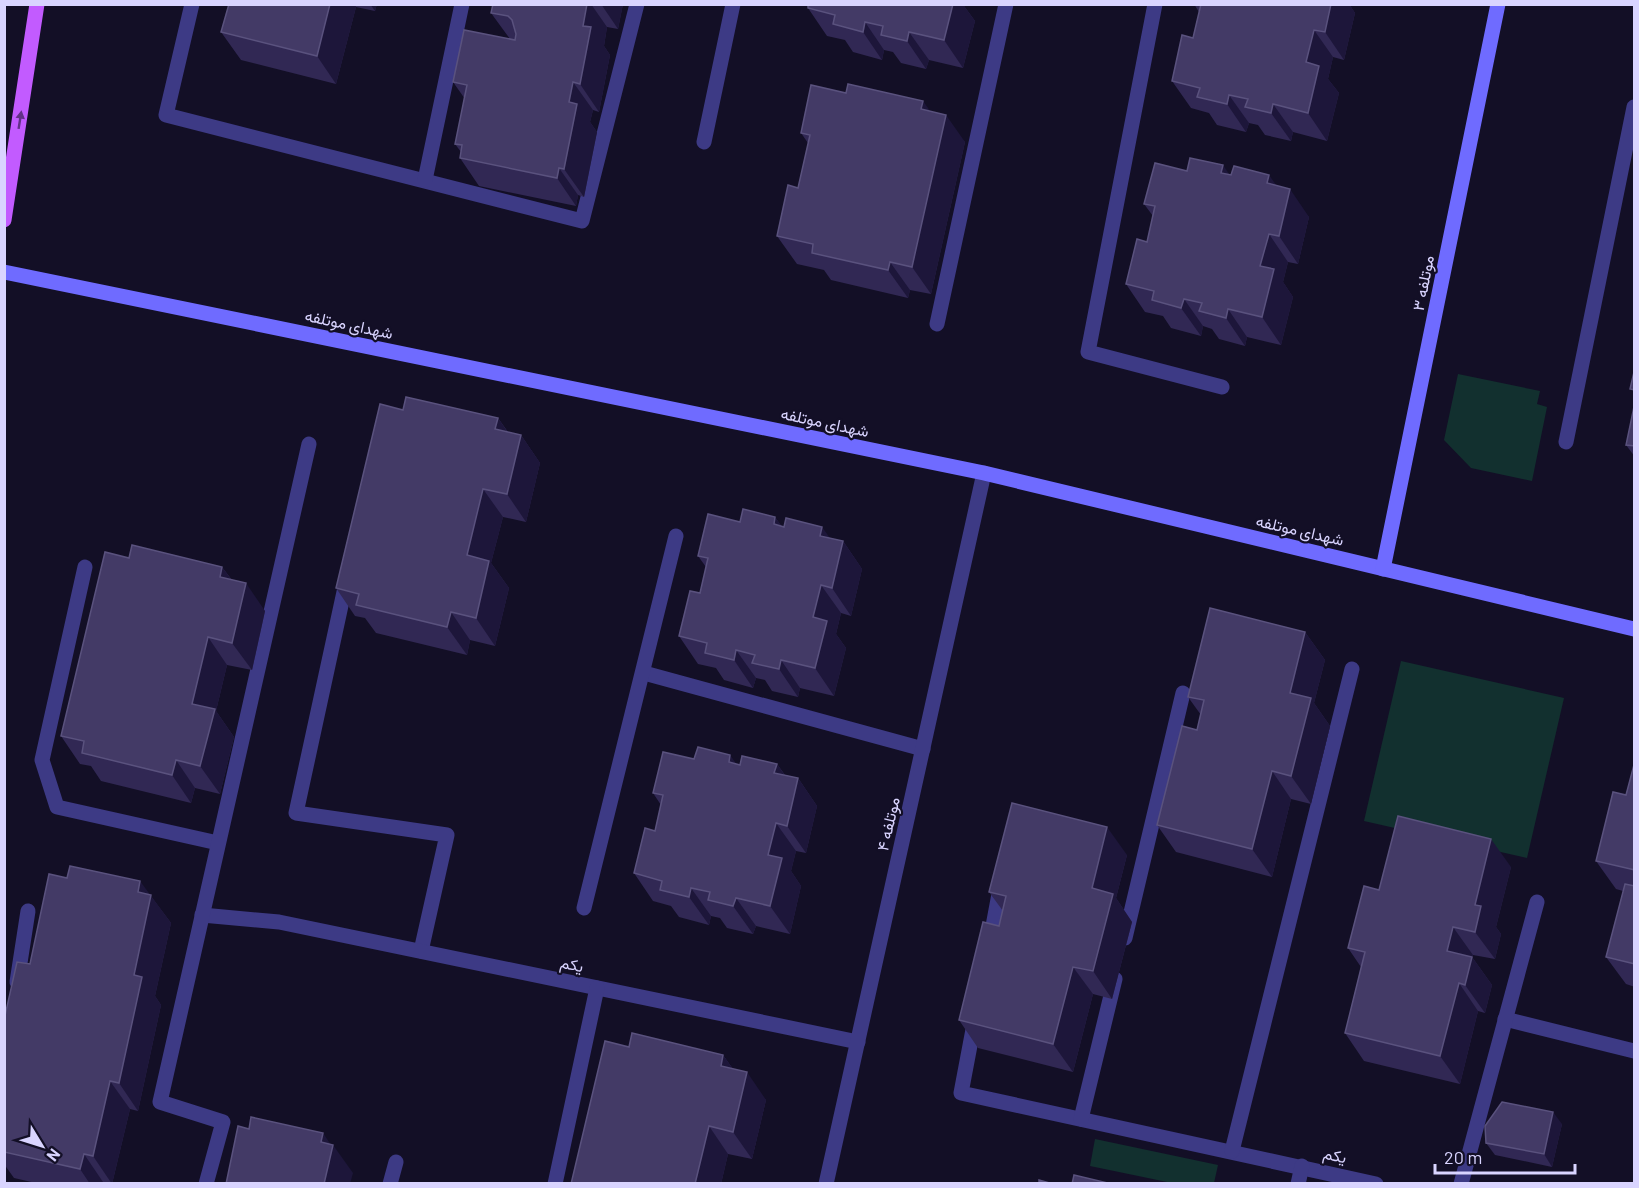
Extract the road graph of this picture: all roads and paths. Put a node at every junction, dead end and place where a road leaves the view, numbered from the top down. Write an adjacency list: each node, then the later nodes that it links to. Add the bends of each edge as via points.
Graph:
1 (37, 4): 12 (main road, one-way to 1)
2 (192, 4): 11 (street, via 166,115)
3 (462, 4): 11 (street)
4 (637, 4): 11 (street, via 582,220)
5 (733, 4): 10 (street)
6 (1006, 4): 14 (street)
7 (1155, 4): 15 (street, via 1088,352)
8 (1498, 4): 22 (street, موتلفه ۳)
9 (1635, 107): 16 (street)
10 (704, 142)
11 (424, 180)
12 (4, 220)
13 (4, 272): 18 (street, شهدای موتلفه)
14 (937, 324)
15 (1222, 387)
16 (1566, 442)
17 (309, 444): 28 (street)
18 (984, 473): 22 (street, شهدای موتلفه); 27 (street, موتلفه ۴)
19 (676, 536): 25 (street)
20 (350, 562): 34 (street, via 296,813 447,835)
21 (85, 567): 28 (street, via 42,760 57,807)
22 (1383, 569): 23 (street, شهدای موتلفه)
23 (1635, 629)
24 (1352, 669): 43 (street)
25 (644, 673): 27 (street); 31 (street)
26 (1183, 693): 42 (street)
27 (923, 749): 40 (street, موتلفه ۴)
28 (218, 843): 33 (street)
29 (1005, 866): 35 (street)
30 (1537, 902): 39 (street)
31 (584, 908)
32 (28, 911): 37 (street)
33 (202, 915): 34 (street, یکم, via 279,922); 46 (street, via 160,1102 223,1122)
34 (421, 951): 36 (street, یکم)
35 (987, 957)
36 (597, 988): 40 (street, یکم); 48 (street)
37 (15, 1001)
38 (978, 1002): 42 (street, via 961,1093)
39 (1505, 1019): 41 (street); 52 (street)
40 (858, 1042): 49 (street, موتلفه ۴)
41 (1635, 1051)
42 (1081, 1119): 43 (street)
43 (1232, 1151): 45 (street)
44 (396, 1162): 47 (street)
45 (1302, 1166): 50 (street, یکم); 51 (street, یکم)
46 (206, 1184)
47 (390, 1184)
48 (555, 1184)
49 (826, 1184)
50 (1298, 1184)
51 (1376, 1184)
52 (1461, 1184)

